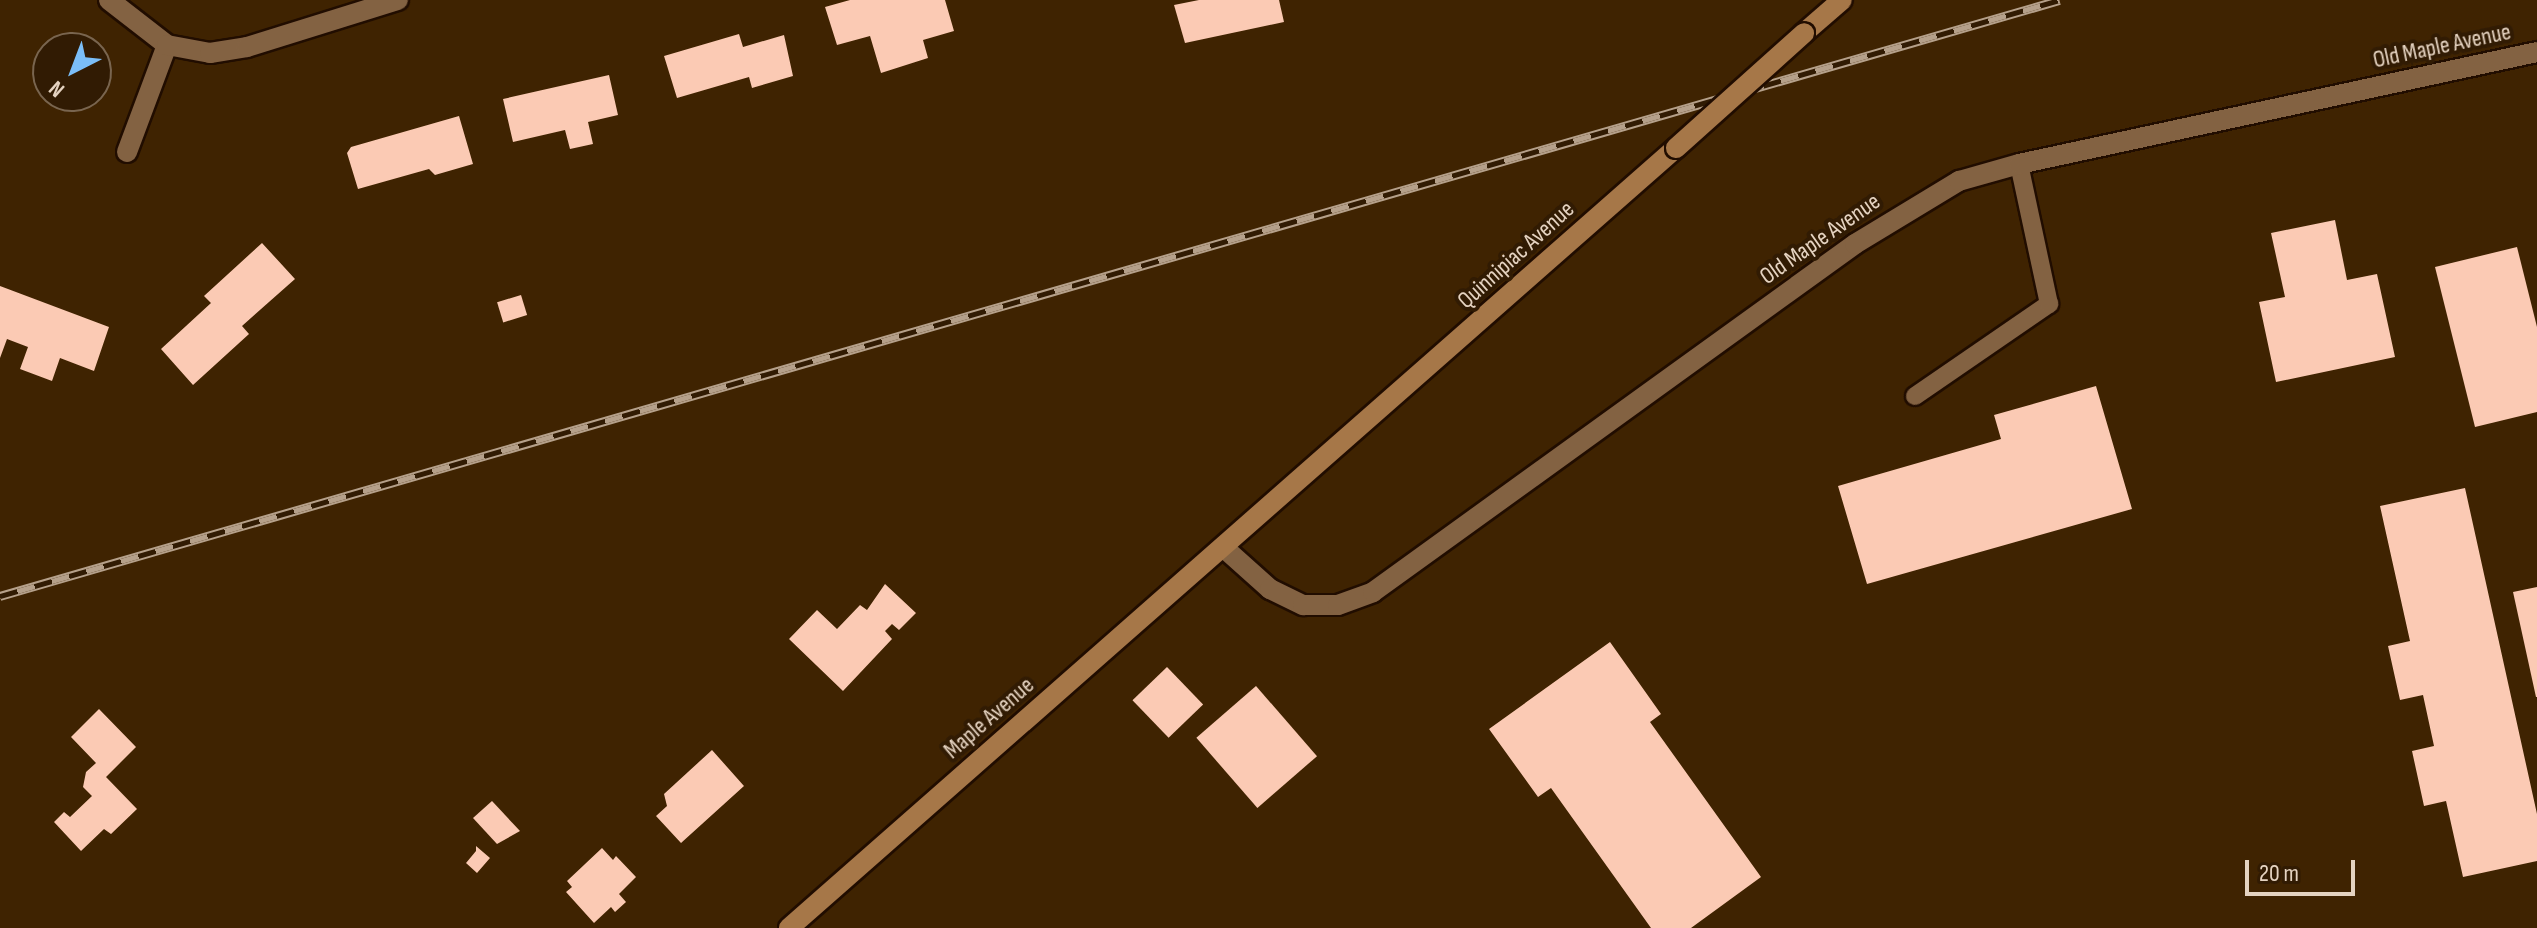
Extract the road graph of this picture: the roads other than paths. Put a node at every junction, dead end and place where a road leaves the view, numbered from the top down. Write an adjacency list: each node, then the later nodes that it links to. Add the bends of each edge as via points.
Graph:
1 (109, 0): 4 (street)
2 (398, 0): 4 (street, via 247,47 210,53)
3 (1842, 0): 9 (main road, Quinnipiac Avenue, bridge)
4 (167, 45): 6 (street)
5 (2537, 52): 7 (street, Old Maple Avenue)
6 (127, 152)
7 (2019, 164): 8 (lane, via 2049,304); 9 (street, Old Maple Avenue, via 1959,181 1855,244 1373,592 1338,605 1303,605 1270,589)
8 (1915, 396)
9 (1223, 547): 10 (main road, Maple Avenue)
10 (789, 928)

